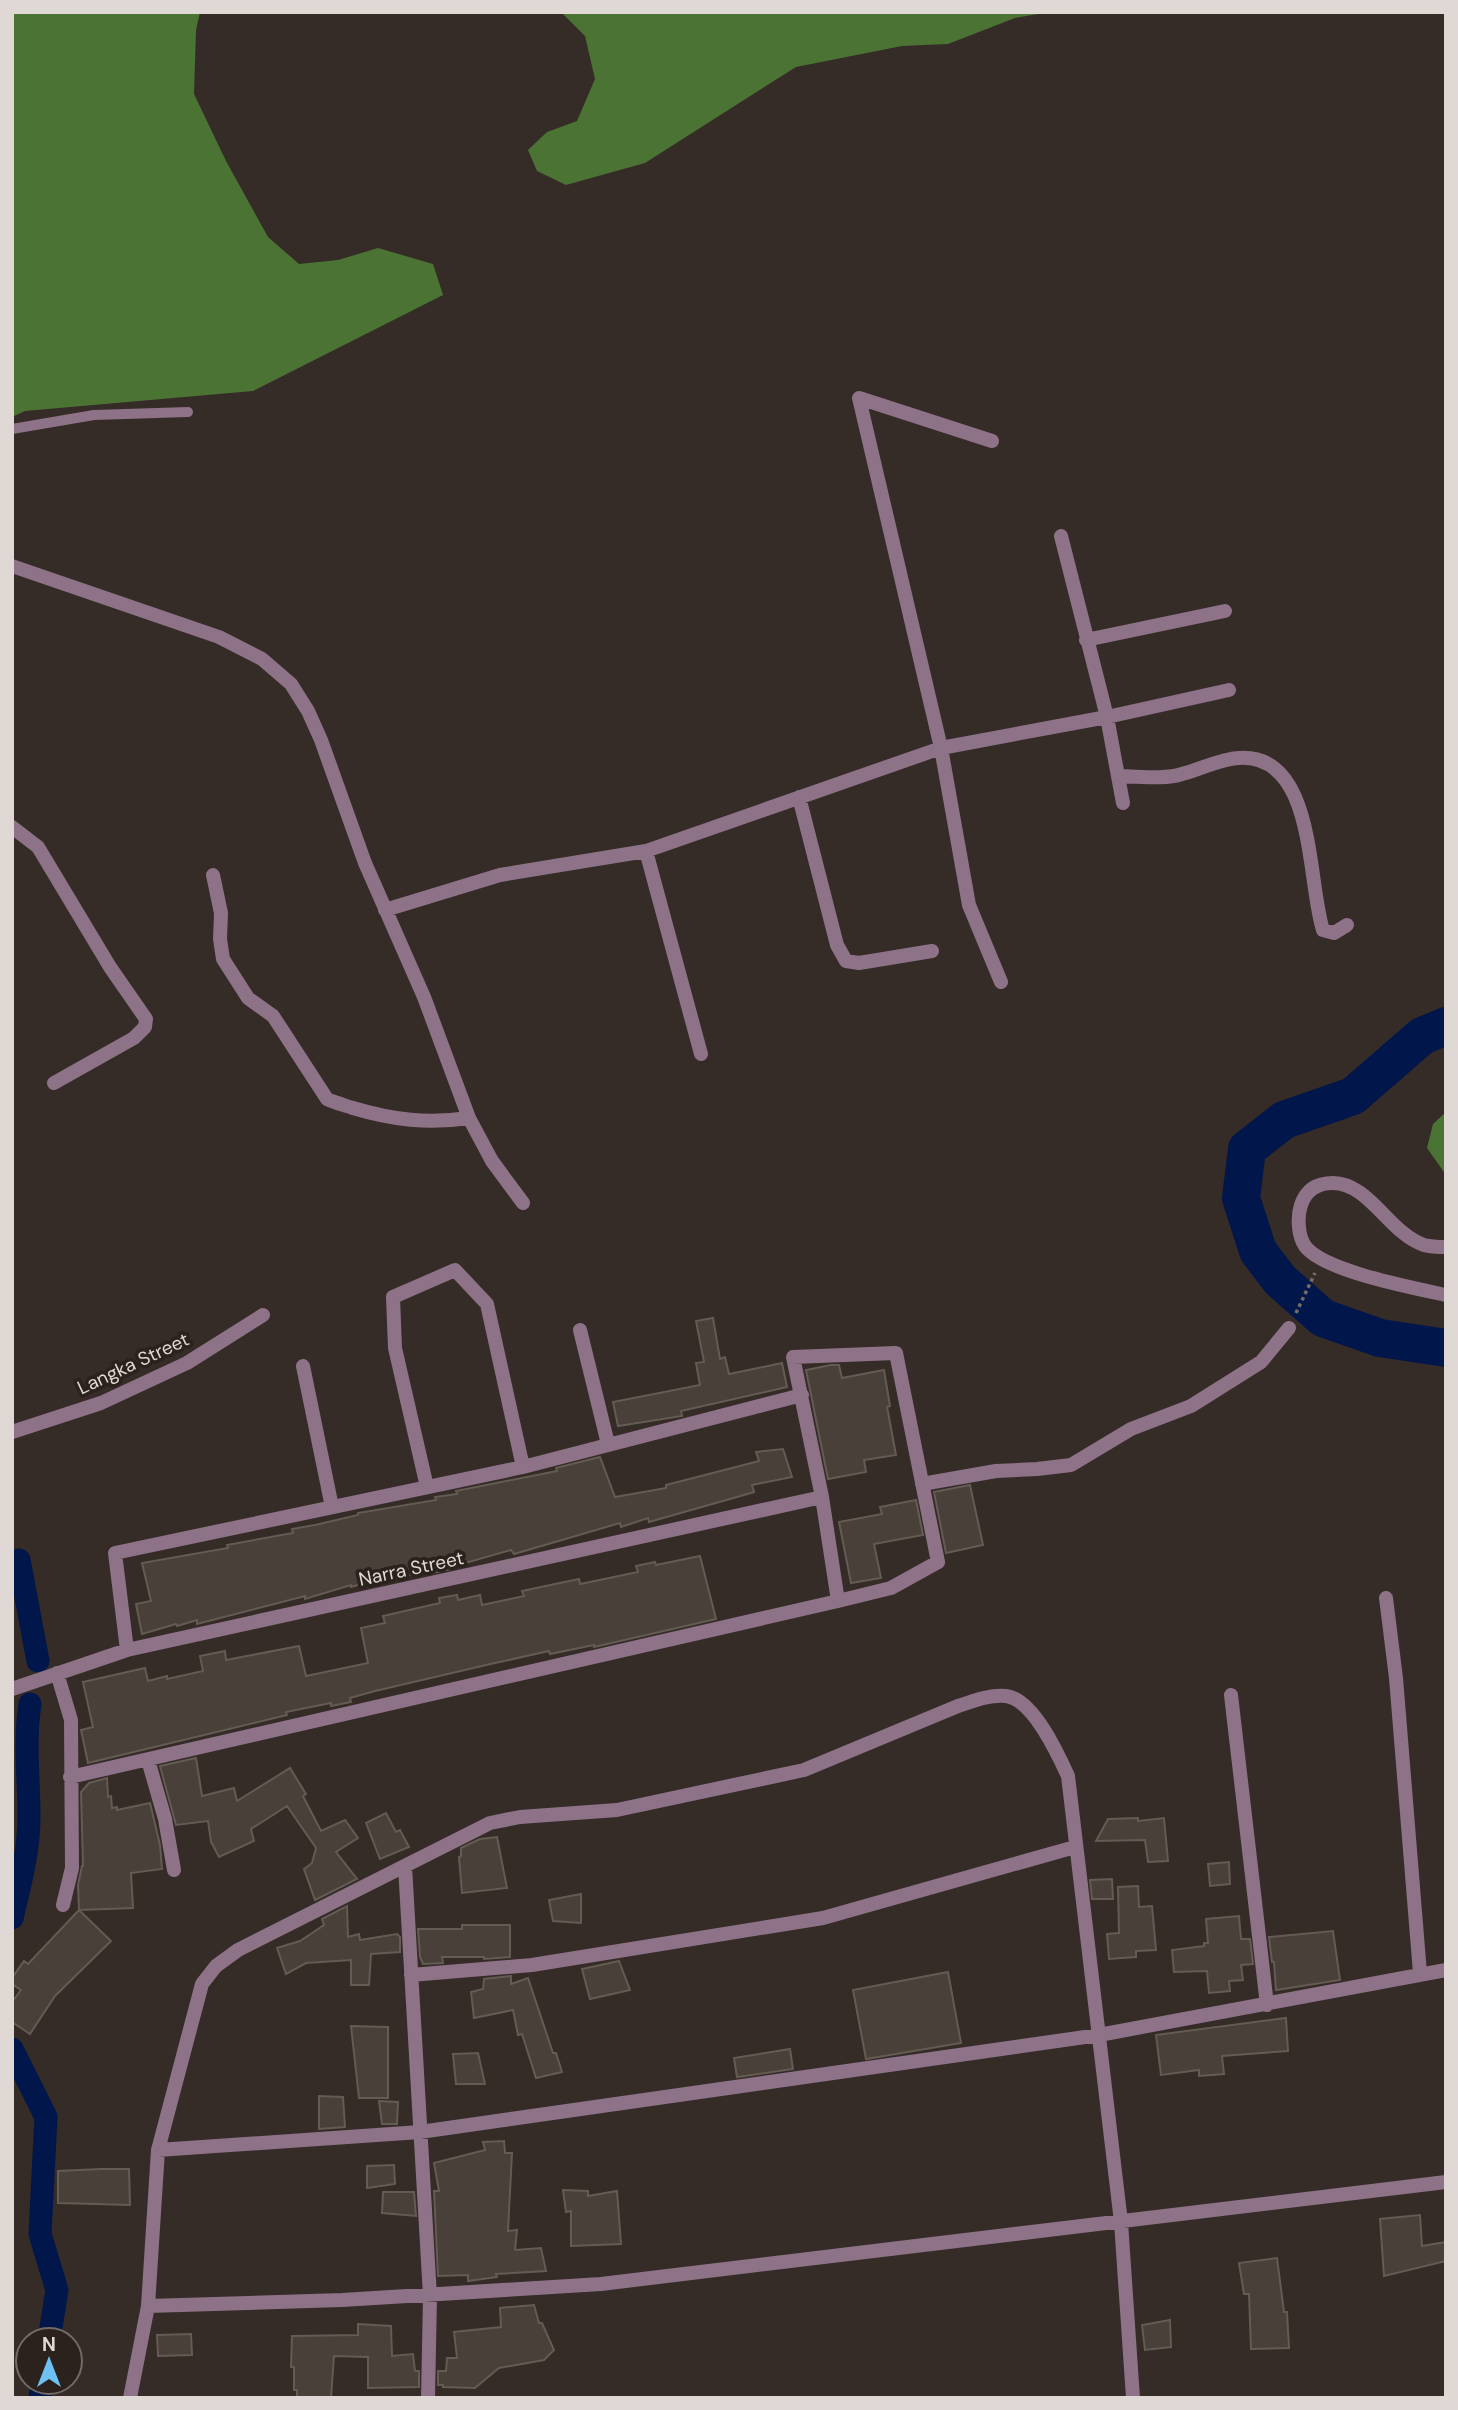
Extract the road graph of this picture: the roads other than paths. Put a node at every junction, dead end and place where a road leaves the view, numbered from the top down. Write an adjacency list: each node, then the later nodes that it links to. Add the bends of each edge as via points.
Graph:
1 (188, 412): 2 (lane, via 94,415)
2 (12, 429)
3 (992, 441): 10 (street, via 859,397)
4 (1060, 536): 7 (street)
5 (12, 566): 17 (street, via 219,637 262,659 291,684 321,740)
6 (1225, 611): 7 (street)
7 (1086, 640): 9 (street)
8 (1229, 690): 9 (street)
9 (1107, 717): 10 (street); 11 (street)
10 (941, 748): 12 (street); 20 (street, via 969,905)
11 (1118, 776): 13 (street); 18 (street, via 1181,775 1236,758 1261,761 1291,786 1297,798 1323,930 1334,933)
12 (799, 797): 15 (street); 19 (street, via 837,945 846,961)
13 (1123, 803)
14 (12, 827): 22 (street, via 38,847 146,1019 134,1038)
15 (646, 851): 17 (street, via 500,875); 21 (street)
16 (213, 875): 23 (street, via 223,959 248,998 273,1016 327,1099 399,1120)
17 (385, 910): 23 (street)
18 (1347, 925)
19 (932, 951)
20 (1001, 982)
21 (701, 1054)
22 (54, 1083)
23 (470, 1118): 24 (street, via 492,1160)
24 (523, 1203)
25 (1446, 1247): 26 (street, via 1425,1246 1402,1233 1354,1188 1336,1183 1316,1185 1304,1198 1297,1218 1304,1246 1323,1262)
26 (1446, 1295)
27 (264, 1315): 32 (street, Langka Street, via 187,1363 101,1403)
28 (1289, 1328): 35 (street, via 1261,1362 1191,1406 1131,1429 1071,1465 996,1471)
29 (580, 1330): 33 (street)
30 (303, 1366): 38 (street)
31 (802, 1395): 33 (street); 35 (street, via 793,1357 896,1353); 37 (street)
32 (12, 1432)
33 (608, 1444): 34 (street)
34 (523, 1467): 36 (street); 36 (street, via 487,1304 454,1270 393,1297 395,1348)
35 (922, 1484): 40 (street, via 938,1562 891,1588)
36 (427, 1487): 38 (street)
37 (822, 1497): 40 (street); 41 (street, Narra Street)
38 (332, 1507): 41 (street, via 115,1553)
39 (1387, 1598): 52 (street)
40 (838, 1601): 45 (street)
41 (127, 1650): 42 (street, Narra Street)
42 (57, 1673): 43 (street, Narra Street); 46 (street, via 71,1720)
43 (12, 1689)
44 (1231, 1695): 54 (street)
45 (148, 1760): 46 (street); 49 (street)
46 (70, 1777): 50 (street, via 72,1868)
47 (1076, 1847): 48 (street, via 1068,1776 1057,1751 1027,1709 1008,1696 958,1706 804,1770 617,1810 491,1823); 53 (street, via 823,1918 532,1965); 55 (street)
48 (405, 1866): 53 (street); 57 (street, via 238,1950 216,1966 202,1984)
49 (174, 1870)
50 (63, 1905)
51 (1446, 1969): 52 (street)
52 (1420, 1973): 54 (street)
53 (411, 1975): 56 (street)
54 (1266, 2005): 55 (street)
55 (1098, 2035): 56 (street); 59 (street)
56 (420, 2132): 57 (street); 60 (street)
57 (159, 2150): 61 (street)
58 (1446, 2182): 59 (street)
59 (1121, 2222): 60 (street, via 601,2284); 64 (street)
60 (430, 2296): 61 (street); 63 (street)
61 (148, 2306): 62 (street)
62 (130, 2398)
63 (428, 2398)
64 (1133, 2398)

